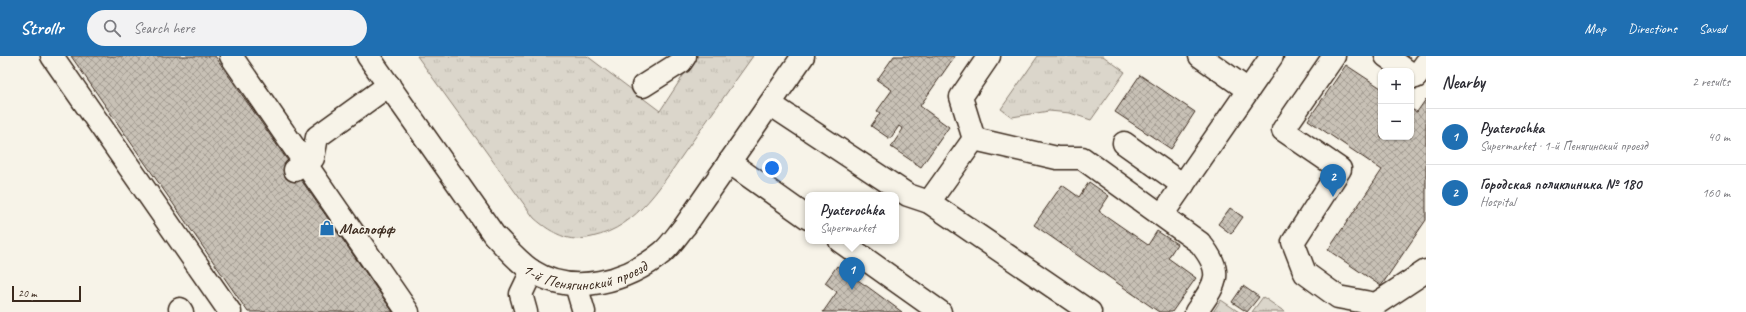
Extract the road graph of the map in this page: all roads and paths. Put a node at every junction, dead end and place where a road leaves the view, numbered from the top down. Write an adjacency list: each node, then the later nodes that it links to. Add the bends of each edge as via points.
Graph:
1 (52, 56): 32 (street)
2 (231, 56): 20 (street)
3 (368, 56): 14 (street, 1-й Пенягинский проезд)
4 (685, 56): 15 (street, via 681,62)
5 (803, 56): 17 (street, 1-й Пенягинский проезд)
6 (989, 56): 19 (street, via 961,97)
7 (1200, 56): 16 (street)
8 (1272, 56): 16 (street)
9 (1334, 56): 30 (street, via 1283,130 1340,169 1293,242 1305,273 1338,297 1376,304)
10 (1386, 56): 12 (street)
11 (1426, 63): 13 (street, via 1416,77)
12 (1403, 68)
13 (1414, 76)
14 (388, 85): 18 (street); 29 (street, 1-й Пенягинский проезд, via 494,235)
15 (643, 86)
16 (1248, 90): 24 (street)
17 (770, 104): 22 (street, 1-й Пенягинский проезд); 25 (street, via 908,195)
18 (317, 137): 20 (street, via 294,133); 23 (street, via 313,158)
19 (974, 139): 25 (street); 26 (street, via 1057,158 1082,158)
20 (282, 141): 23 (street)
21 (1124, 142): 24 (street)
22 (730, 162): 27 (street); 31 (street, 1-й Пенягинский проезд, via 664,251 623,276)
23 (300, 167): 33 (street)
24 (1183, 184): 26 (street)
25 (929, 202): 37 (street)
26 (1162, 215): 38 (street, via 1200,244 1210,256 1216,270 1214,286)
27 (805, 216)
28 (844, 244): 36 (street)
29 (532, 271): 31 (street, 1-й Пенягинский проезд); 34 (street, via 521,294)
30 (1426, 271)
31 (576, 285): 35 (street)
32 (230, 312)
33 (408, 312)
34 (526, 312)
35 (584, 312)
36 (940, 312)
37 (1090, 312)
38 (1196, 312)

